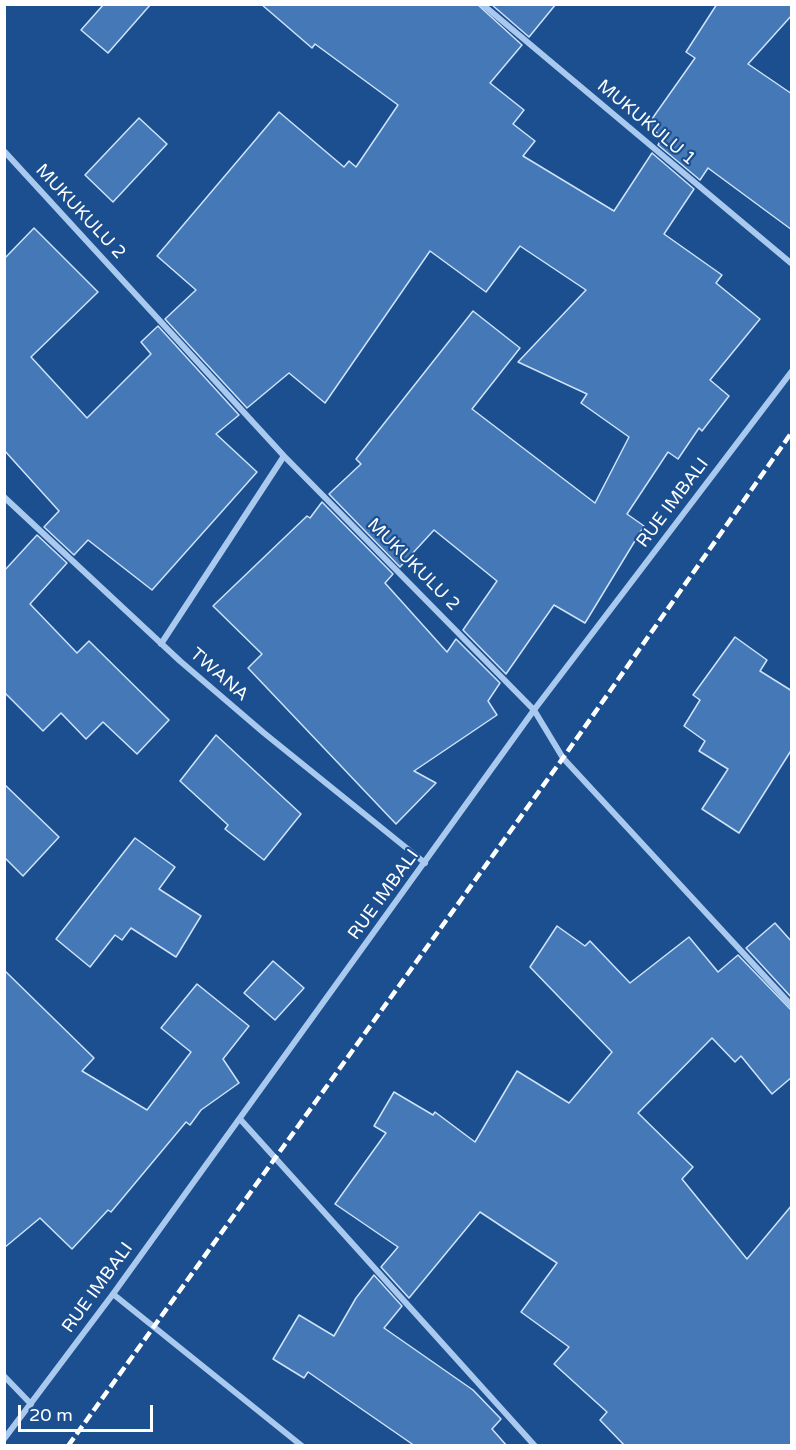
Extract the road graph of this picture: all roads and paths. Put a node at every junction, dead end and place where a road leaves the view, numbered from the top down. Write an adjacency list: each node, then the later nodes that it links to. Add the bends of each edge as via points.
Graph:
1 (482, 4): 3 (street, MUKUKULU 1)
2 (4, 151): 5 (street, MUKUKULU 2)
3 (792, 264)
4 (792, 371): 8 (street, RUE IMBALI)
5 (284, 456): 7 (street); 8 (street, MUKUKULU 2)
6 (4, 497): 7 (street, TWANA)
7 (161, 644): 9 (street, TWANA)
8 (534, 711): 9 (street, RUE IMBALI); 10 (street, MUKUKULU 2, via 563,758)
9 (425, 863): 11 (street, RUE IMBALI)
10 (792, 1006)
11 (240, 1119): 12 (street, RUE IMBALI); 17 (street)
12 (113, 1294): 14 (street, RUE IMBALI); 16 (street)
13 (4, 1376): 14 (street)
14 (31, 1404): 15 (street, RUE IMBALI)
15 (4, 1439)
16 (302, 1446)
17 (535, 1446)

